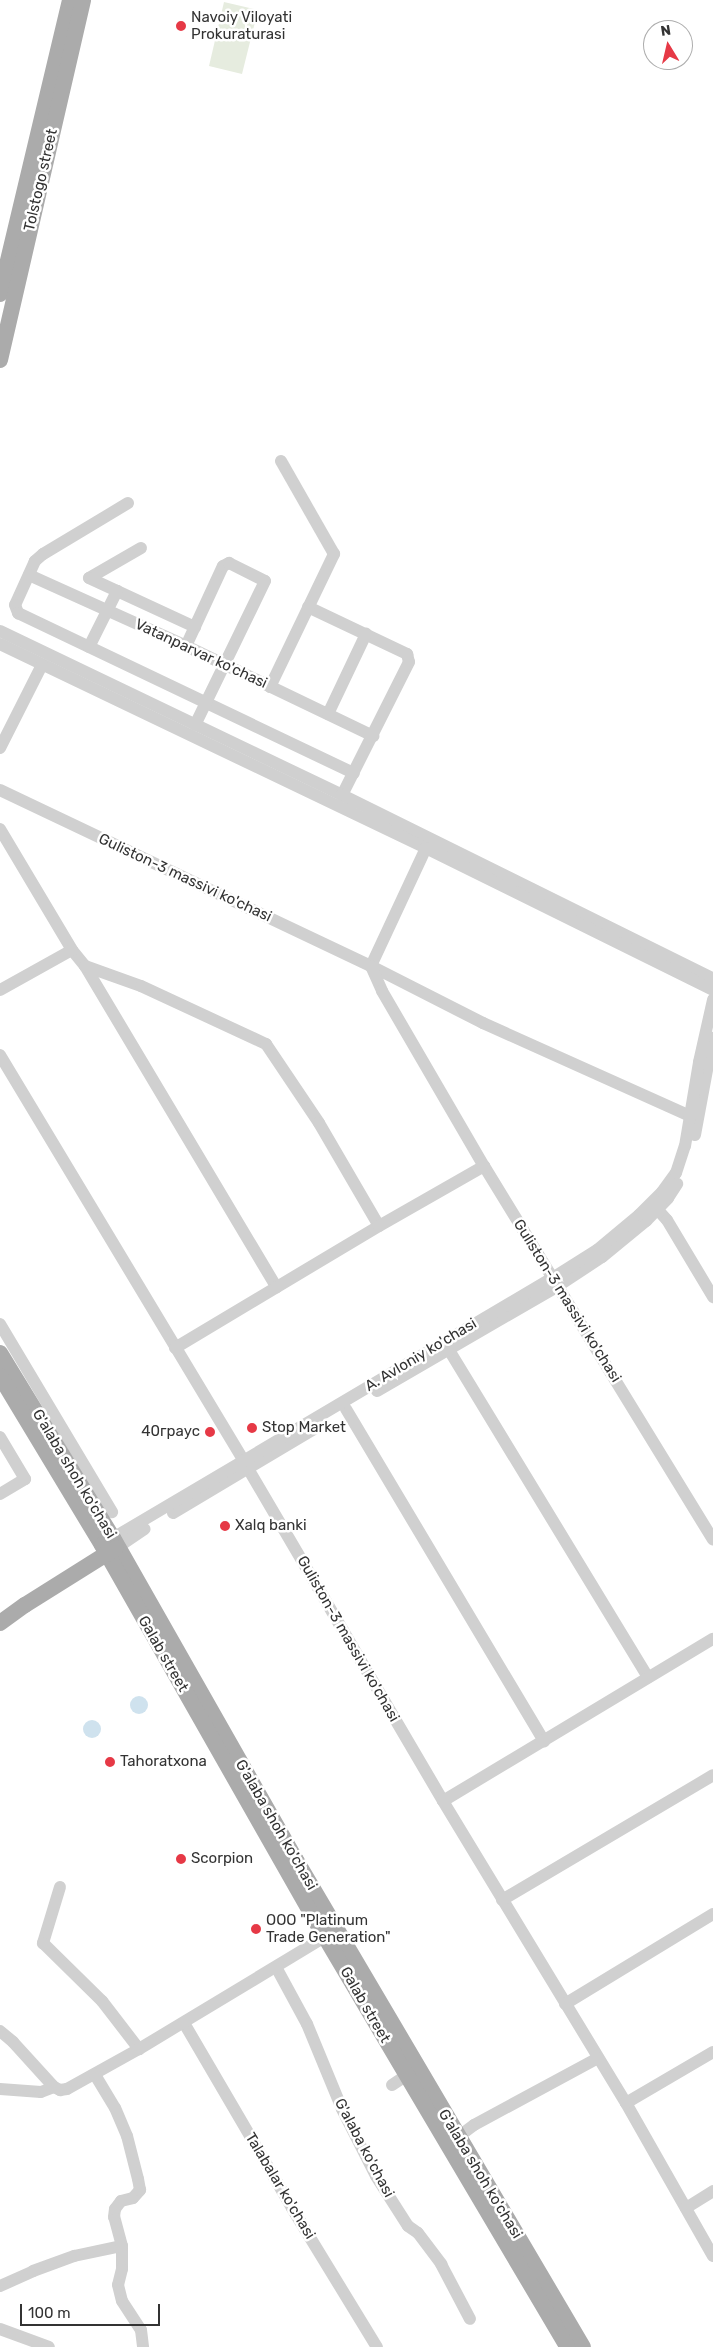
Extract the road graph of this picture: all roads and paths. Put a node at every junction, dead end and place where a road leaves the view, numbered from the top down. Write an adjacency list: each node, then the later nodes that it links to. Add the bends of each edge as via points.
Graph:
1 (70, 0): 3 (main road, Tolstogo street)
2 (83, 0): 5 (main road, Tolstogo street)
3 (5, 249): 4 (main road, Tolstogo street)
4 (0, 294)
5 (0, 360)
6 (281, 461): 11 (street, via 334,554)
7 (128, 503): 9 (street, via 43,554 35,561)
8 (141, 548): 10 (street, via 89,578)
9 (29, 575): 12 (street, Vatanparvar ko'chasi); 18 (street, via 14,605 18,613)
10 (117, 591): 12 (street); 13 (street)
11 (308, 607): 15 (street); 21 (street)
12 (106, 610): 17 (street, Vatanparvar ko'chasi); 18 (street)
13 (195, 627): 17 (street); 20 (street, via 223,566 230,563 265,581)
14 (0, 631): 24 (street)
15 (366, 634): 23 (street); 25 (street, via 407,654 409,662)
16 (0, 644): 19 (street)
17 (186, 646): 20 (street, Vatanparvar ko'chasi)
18 (89, 647): 22 (street)
19 (42, 664): 24 (street); 26 (street)
20 (224, 665): 21 (street, Vatanparvar ko'chasi); 22 (street)
21 (270, 686): 23 (street, Vatanparvar ko'chasi)
22 (206, 702): 24 (street); 27 (street)
23 (328, 714): 25 (street, Vatanparvar ko'chasi)
24 (191, 728): 29 (street); 31 (street)
25 (373, 736): 27 (street)
26 (0, 748)
27 (354, 773): 29 (street)
28 (0, 790): 34 (street, Guliston-3 massivi ko'chasi)
29 (342, 795): 35 (street)
30 (0, 829): 32 (street)
31 (426, 848): 34 (street); 37 (street)
32 (72, 950): 33 (street); 36 (street)
33 (85, 966): 44 (street, via 141,986 266,1044 319,1123); 46 (street)
34 (371, 966): 41 (street, Guliston-3 massivi ko'chasi, via 483,1023); 42 (street, Guliston-3 massivi ko'chasi, via 382,991)
35 (713, 978)
36 (0, 990)
37 (713, 990)
38 (713, 1000): 41 (street, A. Avloniy ko'chasi)
39 (713, 1038): 43 (street, A. Avloniy ko'chasi, via 689,1163)
40 (0, 1056): 49 (street, Guliston-3 massivi ko'chasi)
41 (690, 1116): 45 (street, A. Avloniy ko'chasi, via 676,1173 662,1192 639,1215)
42 (484, 1166): 44 (street); 45 (street, Guliston-3 massivi ko'chasi)
43 (658, 1210): 45 (street, A. Avloniy ko'chasi, via 602,1257); 47 (street, via 668,1220)
44 (379, 1226): 46 (street)
45 (556, 1282): 50 (street, A. Avloniy ko'chasi); 55 (street, A. Avloniy ko'chasi); 59 (street, Guliston-3 massivi ko'chasi)
46 (276, 1288): 49 (street)
47 (713, 1297)
48 (0, 1324): 56 (street)
49 (175, 1348): 55 (street, Guliston-3 massivi ko'chasi)
50 (449, 1350): 53 (street, A. Avloniy ko'chasi); 64 (street)
51 (0, 1353): 56 (main road, G'alaba shoh ko'chasi)
52 (0, 1376): 60 (main road, Galab street)
53 (346, 1410): 55 (street, A. Avloniy ko'chasi); 65 (street)
54 (0, 1437): 57 (street, via 25,1480)
55 (246, 1465): 60 (street, A. Avloniy ko'chasi); 67 (street, Guliston-3 massivi ko'chasi)
56 (79, 1469): 58 (street); 60 (main road, G'alaba shoh ko'chasi)
57 (0, 1494)
58 (112, 1512)
59 (713, 1539)
60 (110, 1546): 61 (main road, A. Avloniy ko'chasi); 62 (main road, A. Avloniy ko'chasi); 71 (main road, Galab street); 85 (main road, G'alaba shoh ko'chasi)
61 (0, 1610)
62 (0, 1623)
63 (713, 1639): 64 (street)
64 (648, 1677): 65 (street)
65 (544, 1742): 67 (street)
66 (713, 1775): 69 (street)
67 (443, 1801): 69 (street, Guliston-3 massivi ko'chasi)
68 (60, 1887): 76 (street, via 43,1943 102,2001)
69 (502, 1900): 73 (street, Guliston-3 massivi ko'chasi)
70 (713, 1914): 73 (street)
71 (325, 1937): 72 (street); 80 (main road, Galab street)
72 (276, 1966): 74 (street); 91 (street, G'alaba ko'chasi, via 308,2024 342,2109 376,2176 408,2226 418,2233 441,2264)
73 (565, 2004): 78 (street, Guliston-3 massivi ko'chasi)
74 (184, 2023): 76 (street); 95 (street, Talabalar ko'chasi)
75 (0, 2031): 82 (street)
76 (139, 2049): 79 (street)
77 (713, 2052): 84 (street)
78 (598, 2058): 84 (street, Guliston-3 massivi ko'chasi); 85 (street)
79 (95, 2075): 82 (street, via 67,2089); 88 (street, via 127,2136 140,2190 132,2198 121,2201 116,2209 114,2217)
80 (406, 2075): 81 (street); 96 (main road, Galab street)
81 (392, 2086)
82 (54, 2087): 83 (street, via 41,2092)
83 (0, 2089)
84 (626, 2102): 87 (street, Guliston-3 massivi ko'chasi)
85 (458, 2136): 97 (main road, G'alaba shoh ko'chasi)
86 (713, 2191): 87 (street)
87 (686, 2208): 89 (street, Guliston-3 massivi ko'chasi)
88 (122, 2246): 90 (street, via 74,2256); 94 (street, via 118,2285 122,2301 141,2330)
89 (713, 2256)
90 (0, 2286)
91 (470, 2320)
92 (0, 2329): 93 (street)
93 (49, 2347)
94 (143, 2347)
95 (378, 2347)
96 (567, 2347)
97 (583, 2347)

